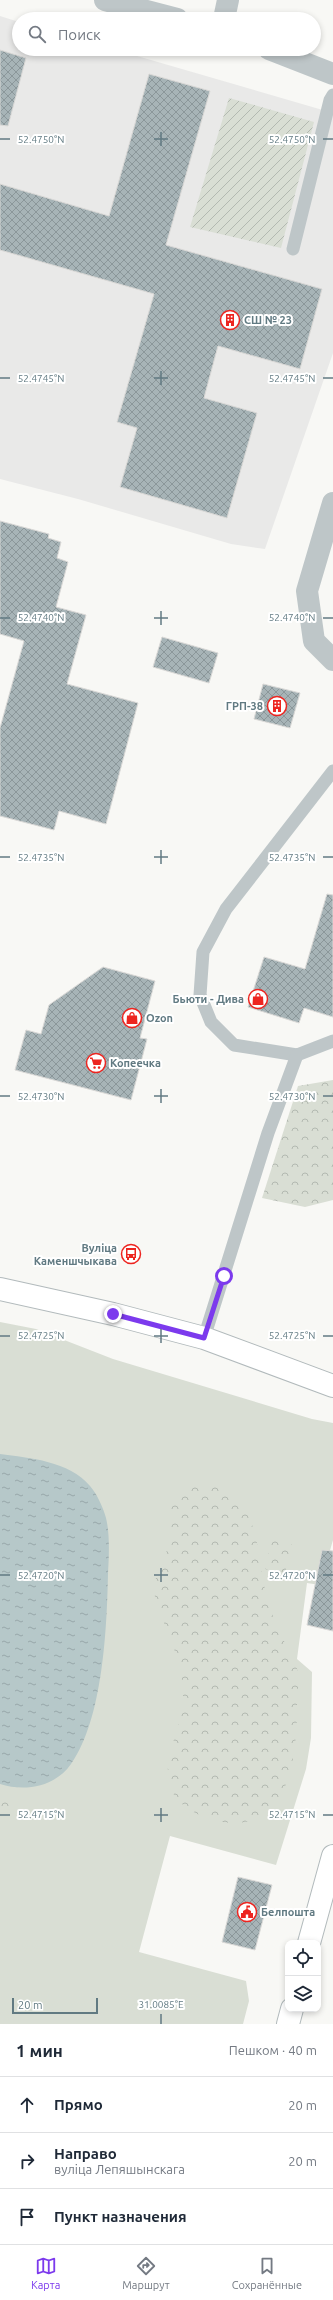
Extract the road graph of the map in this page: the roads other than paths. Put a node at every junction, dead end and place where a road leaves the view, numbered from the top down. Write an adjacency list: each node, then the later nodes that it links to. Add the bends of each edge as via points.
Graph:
1 (105, 0): 3 (street)
2 (228, 0): 4 (street)
3 (150, 12)
4 (225, 12)
5 (287, 56): 6 (street)
6 (333, 74)
7 (333, 95): 8 (lane)
8 (293, 249)
9 (333, 503): 10 (street, via 307,591 314,641)
10 (333, 660)
11 (333, 771): 13 (lane, via 226,909 203,952 200,995 211,1022 234,1045)
12 (333, 1041): 13 (lane)
13 (297, 1055): 15 (lane, via 268,1133)
14 (0, 1288): 15 (main road)
15 (204, 1338): 16 (main road)
16 (333, 1386)
17 (333, 1856): 18 (main road)
18 (310, 1940)
19 (291, 2012): 20 (main road)
20 (288, 2024)

